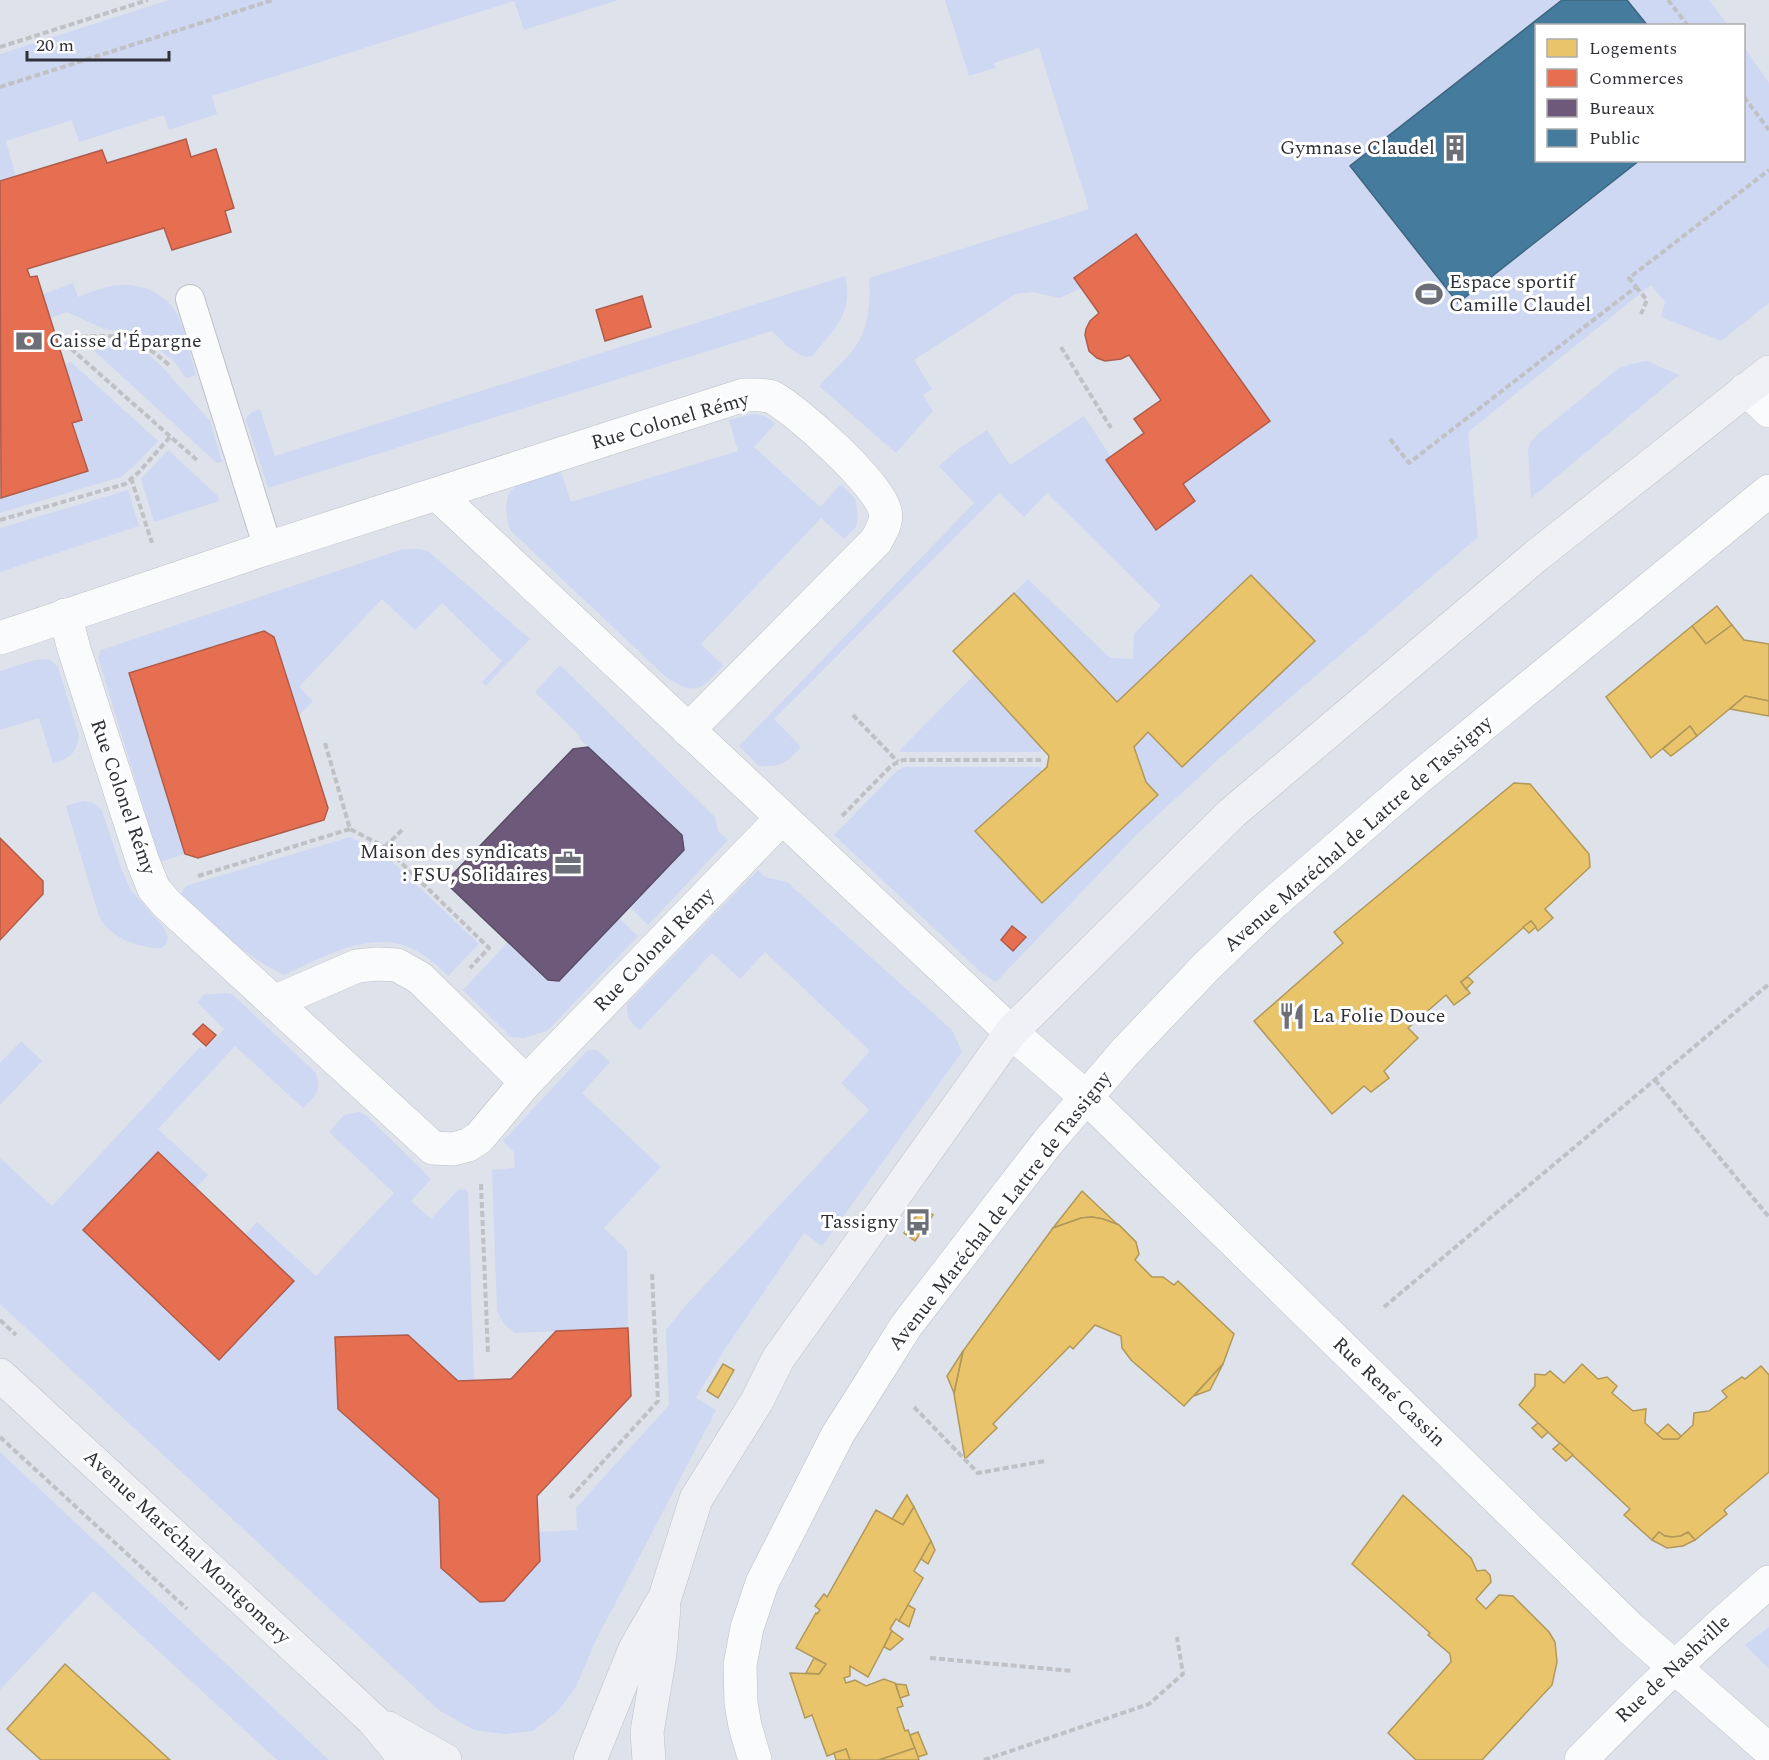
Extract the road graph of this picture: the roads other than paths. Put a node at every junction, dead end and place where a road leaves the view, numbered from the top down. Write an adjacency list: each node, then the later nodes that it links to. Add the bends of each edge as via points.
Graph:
1 (189, 299): 5 (lane)
2 (1761, 390): 11 (street, via 1536,556 1232,813)
3 (1769, 491): 13 (street, Avenue Maréchal de Lattre de Tassigny, via 1417,779 1271,905)
4 (437, 494): 5 (street, Rue Colonel Rémy); 8 (street); 8 (street, Rue Colonel Rémy, via 744,395 769,396 787,407 849,462 870,483 886,511 886,523 876,541)
5 (268, 549): 6 (street, Rue Colonel Rémy)
6 (65, 615): 7 (street, Rue Colonel Rémy); 10 (street, Rue Colonel Rémy, via 154,889)
7 (0, 638)
8 (688, 729): 9 (street)
9 (782, 818): 11 (street); 12 (street, Rue Colonel Rémy)
10 (274, 1002): 12 (street, via 357,966 397,965 420,978); 12 (street, Rue Colonel Rémy, via 434,1149 453,1149 479,1138)
11 (1011, 1032): 13 (street, Rue René Cassin); 16 (street, via 778,1359 696,1500)
12 (526, 1082)
13 (1086, 1097): 17 (street, Rue René Cassin); 24 (street, Avenue Maréchal de Lattre de Tassigny, via 906,1326 808,1490 762,1583 747,1628 740,1665 741,1703)
14 (0, 1375): 18 (street, Avenue Maréchal Montgomery)
15 (1769, 1582): 17 (street, Rue de Nashville)
16 (665, 1597): 22 (street, via 635,1649); 23 (street, via 647,1732)
17 (1674, 1667): 19 (street, Rue René Cassin); 25 (street, Rue de Nashville)
18 (373, 1720): 20 (street, Avenue Maréchal Montgomery); 21 (street, Avenue Maréchal Montgomery)
19 (1769, 1750)
20 (406, 1760)
21 (446, 1760)
22 (590, 1760)
23 (649, 1760)
24 (755, 1760)
25 (1581, 1760)

